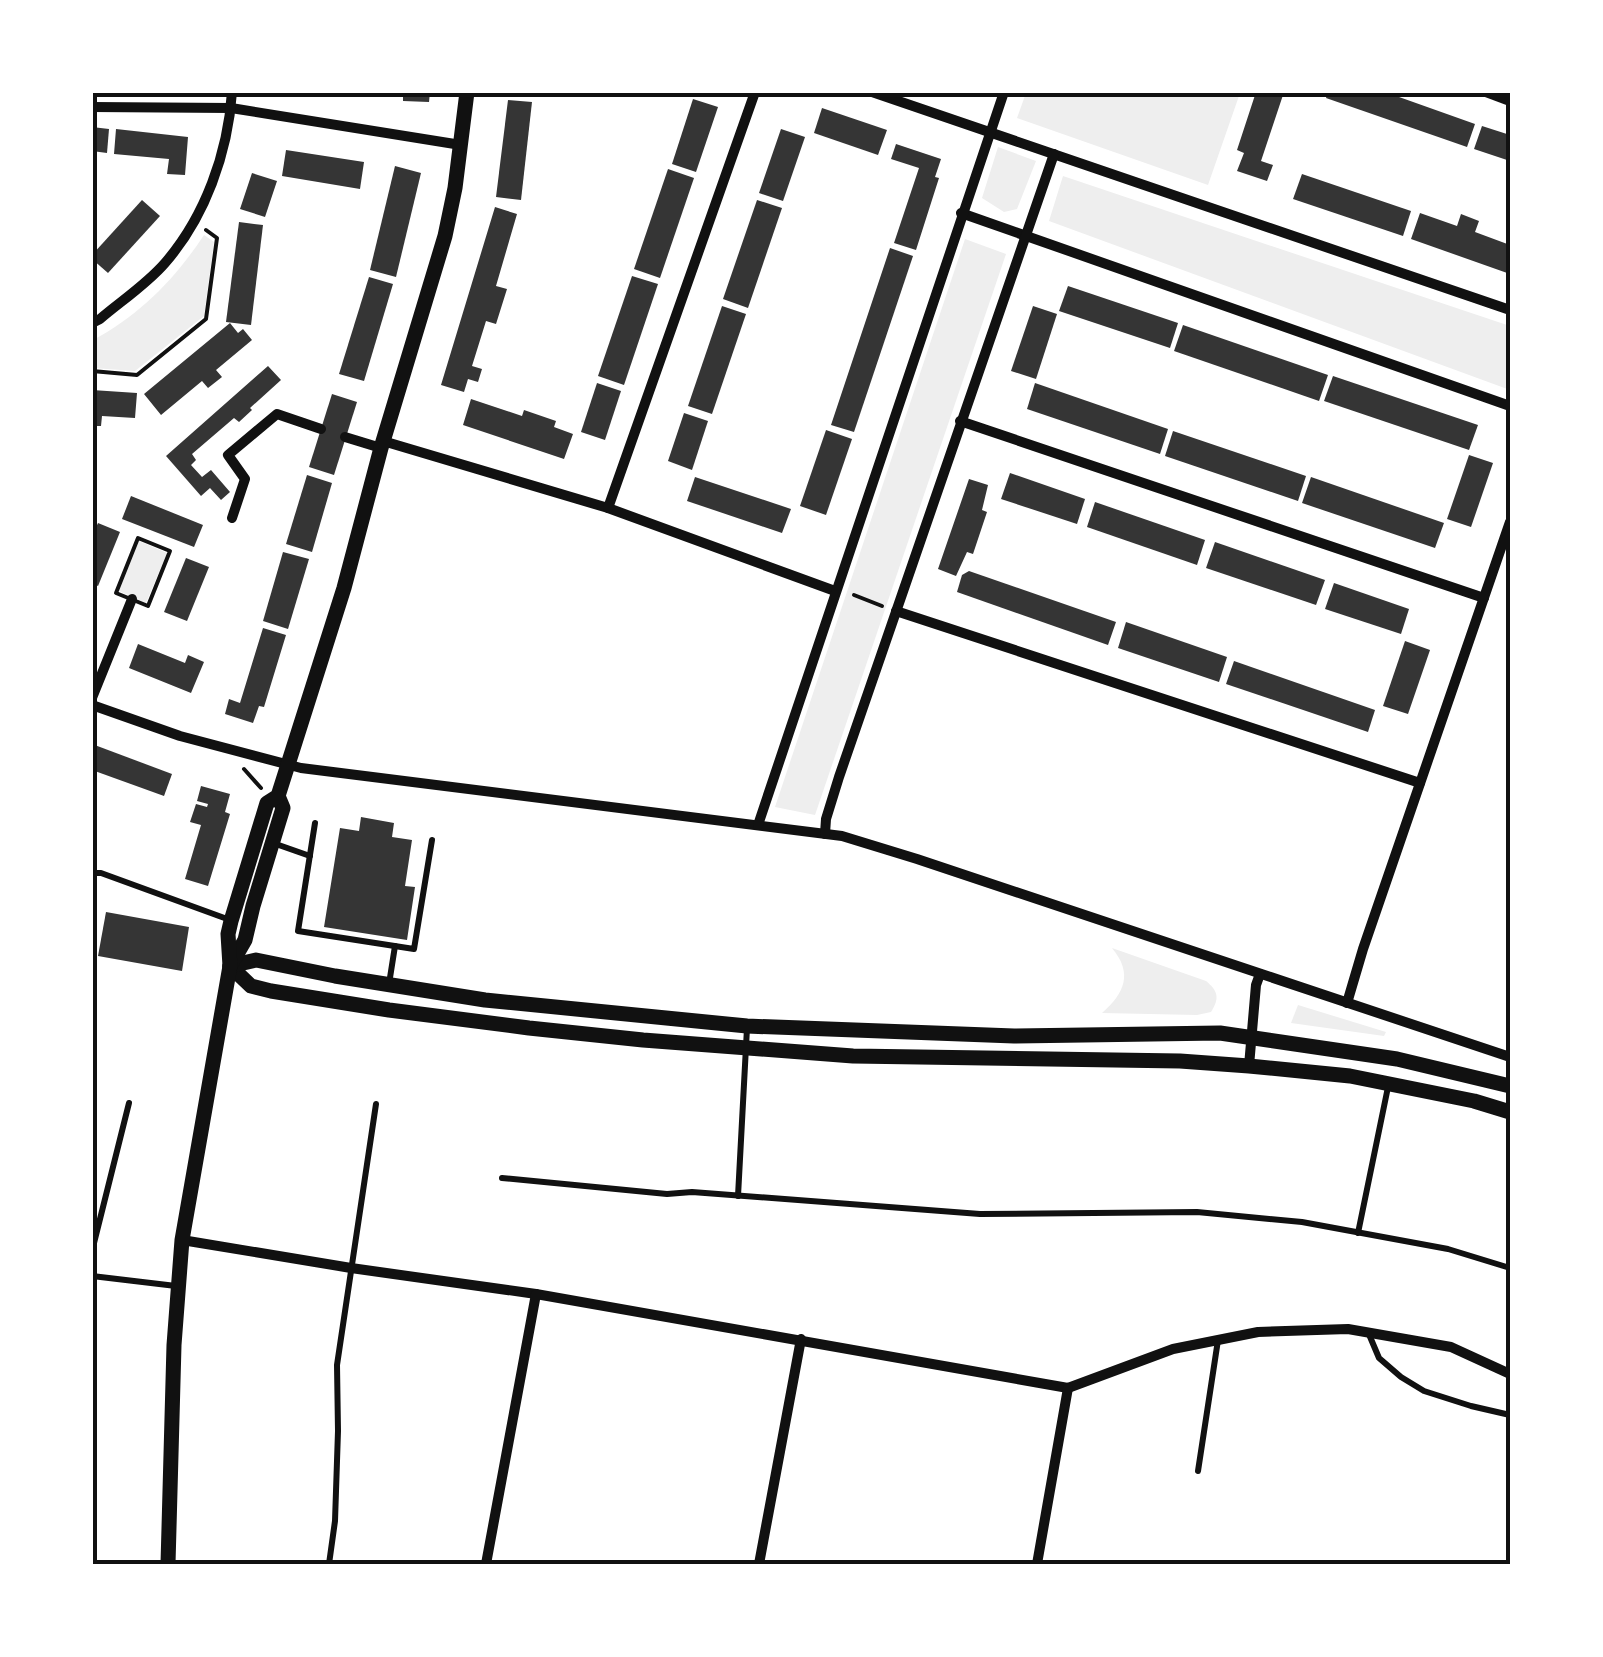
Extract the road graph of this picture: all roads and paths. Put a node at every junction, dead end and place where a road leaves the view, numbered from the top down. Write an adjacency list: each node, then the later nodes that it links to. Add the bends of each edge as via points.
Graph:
1 (232, 92): 9 (street)
2 (467, 92): 11 (street)
3 (755, 92): 24 (street)
4 (872, 92): 10 (street)
5 (1004, 92): 10 (street)
6 (1486, 92): 7 (street)
7 (1510, 101)
8 (92, 107): 9 (street)
9 (231, 108): 11 (street); 14 (street, via 220,164)
10 (990, 132): 12 (street); 13 (street)
11 (461, 145): 23 (street, via 445,236)
12 (1054, 154): 15 (street); 16 (street)
13 (961, 213): 15 (street); 27 (street)
14 (194, 222): 17 (street, via 164,265); 18 (path, via 217,238 206,319 137,375)
15 (1026, 236): 19 (street); 20 (street)
16 (1510, 310)
17 (92, 322)
18 (92, 372)
19 (1510, 406)
20 (960, 420): 28 (street); 30 (street)
21 (320, 429): 25 (street, via 277,414 228,455 245,478)
22 (346, 437): 23 (street)
23 (382, 445): 24 (street); 32 (street)
24 (608, 508): 27 (street)
25 (232, 518)
26 (1510, 522): 28 (street)
27 (835, 590): 30 (path); 38 (street)
28 (1484, 598): 35 (street)
29 (132, 599): 29 (path, via 116,593 138,538 170,551 148,606); 31 (street)
30 (896, 611): 35 (street); 39 (street)
31 (92, 702): 32 (street, via 180,736)
32 (286, 765): 36 (street); 38 (street)
33 (251, 776): 34 (path)
34 (257, 783)
35 (1420, 783): 49 (street)
36 (278, 796): 41 (street, via 282,808); 44 (street, via 267,803)
37 (314, 822): 42 (lane)
38 (758, 825): 39 (street)
39 (825, 834): 47 (street)
40 (432, 840): 45 (lane, via 414,948)
41 (272, 842): 42 (lane); 46 (street, via 245,940)
42 (310, 856): 45 (lane, via 298,931)
43 (92, 873): 44 (lane)
44 (231, 921): 46 (street)
45 (396, 946): 48 (lane)
46 (230, 966): 48 (street, via 256,960); 52 (street, via 251,986 389,1010); 63 (street)
47 (1260, 974): 49 (street); 51 (street)
48 (389, 985): 50 (street)
49 (1346, 1003): 53 (street)
50 (747, 1026): 51 (street); 52 (lane)
51 (1251, 1038): 54 (street); 56 (street)
52 (746, 1049): 54 (street); 61 (lane)
53 (1510, 1057)
54 (1249, 1066): 55 (street)
55 (1389, 1084): 59 (street); 62 (lane)
56 (1510, 1086)
57 (129, 1103): 64 (lane)
58 (376, 1104): 65 (lane)
59 (1510, 1112)
60 (502, 1178): 61 (lane)
61 (738, 1196): 62 (lane, via 980,1214 1197,1212)
62 (1358, 1233): 66 (lane)
63 (182, 1240): 65 (street); 68 (street)
64 (92, 1251)
65 (351, 1268): 69 (street); 78 (lane, via 337,1365)
66 (1510, 1268)
67 (92, 1276): 68 (lane)
68 (179, 1286): 77 (street)
69 (536, 1294): 71 (street); 79 (street)
70 (1368, 1332): 72 (street, via 1258,1332); 73 (street, via 1451,1347); 75 (lane, via 1379,1358 1424,1391)
71 (801, 1339): 74 (street); 80 (street)
72 (1218, 1340): 74 (street, via 1173,1349); 76 (lane)
73 (1510, 1374)
74 (1068, 1388): 81 (street)
75 (1510, 1415)
76 (1198, 1471)
77 (168, 1564)
78 (329, 1564)
79 (486, 1564)
80 (759, 1564)
81 (1037, 1564)

